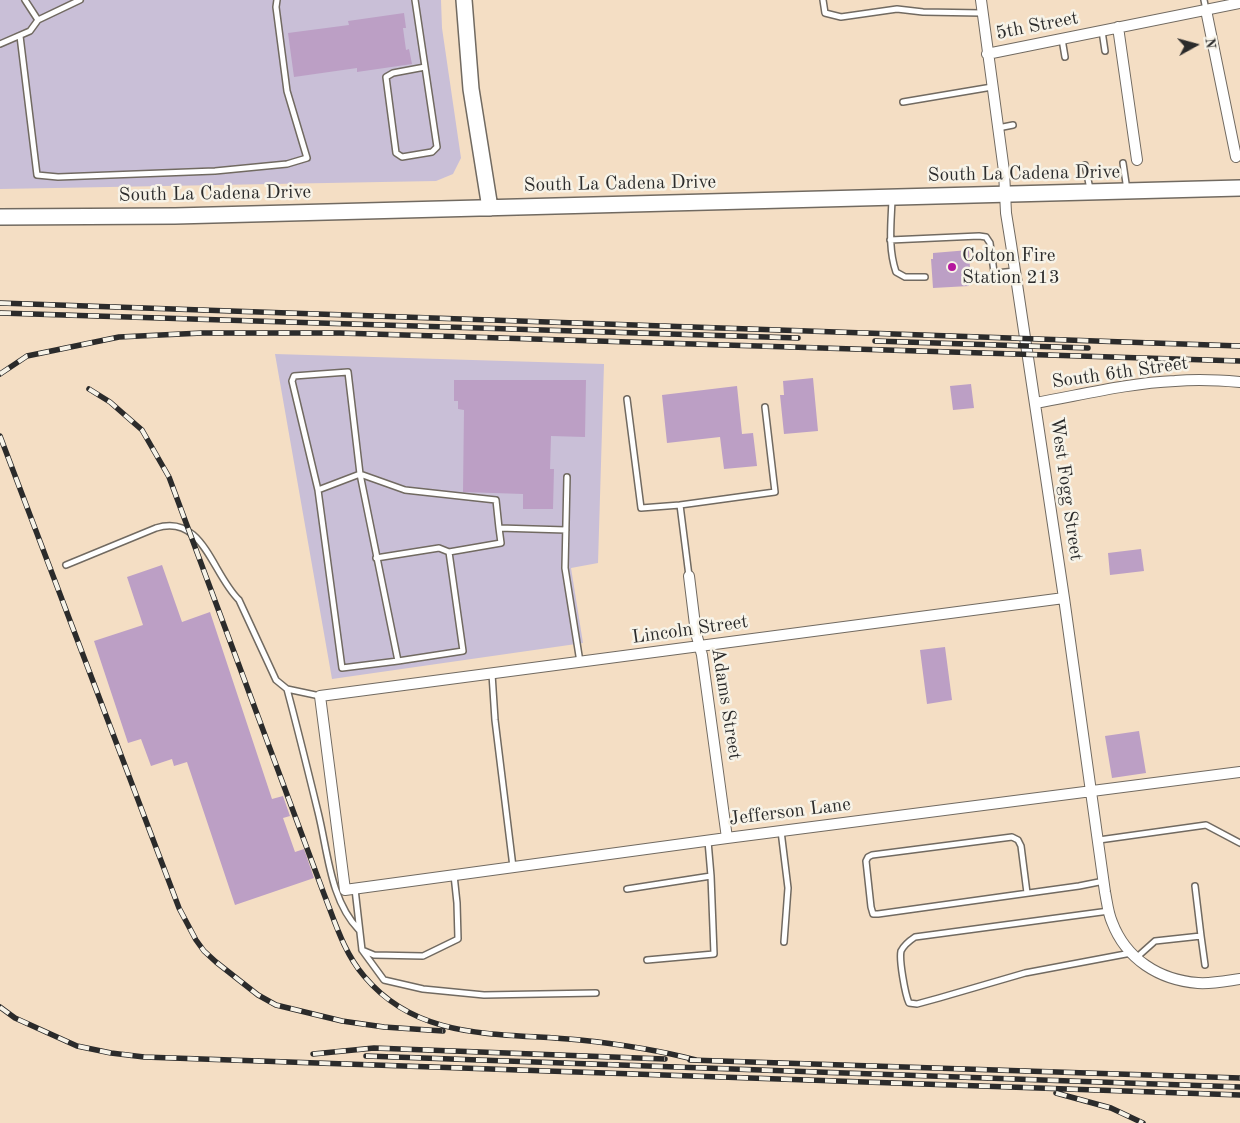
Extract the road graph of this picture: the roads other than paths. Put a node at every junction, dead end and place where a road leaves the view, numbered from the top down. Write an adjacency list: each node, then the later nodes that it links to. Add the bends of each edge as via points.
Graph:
1 (25, 0): 11 (lane)
2 (80, 0): 11 (lane)
3 (277, 0): 14 (lane, via 287,91 307,158 287,164 215,171 37,175)
4 (415, 0): 20 (lane)
5 (464, 0): 34 (main road, via 471,89)
6 (823, 0): 10 (lane, via 825,13 841,16 897,9)
7 (981, 0): 10 (street, West Fogg Street)
8 (1240, 3): 9 (street, 5th Street)
9 (1205, 5): 12 (street, 5th Street); 25 (street)
10 (982, 13): 18 (street, West Fogg Street)
11 (38, 20): 14 (lane, via 30,32)
12 (1118, 27): 13 (street, 5th Street); 26 (street)
13 (1102, 31): 15 (street, 5th Street); 17 (lane)
14 (20, 36): 16 (lane)
15 (1062, 39): 18 (street, 5th Street); 19 (lane)
16 (0, 44)
17 (1105, 51)
18 (987, 54): 21 (street, West Fogg Street)
19 (1065, 57)
20 (425, 67): 20 (lane, via 437,147 432,152 402,157 396,153 386,77)
21 (992, 86): 22 (lane); 24 (street, West Fogg Street)
22 (903, 102)
23 (1014, 125): 24 (lane)
24 (998, 128): 32 (street, West Fogg Street)
25 (1236, 157)
26 (1137, 160)
27 (1123, 163): 30 (lane)
28 (1085, 165): 31 (lane)
29 (1240, 188): 30 (main road, South La Cadena Drive)
30 (1127, 191): 31 (main road, South La Cadena Drive)
31 (1090, 192): 32 (main road, South La Cadena Drive)
32 (1006, 194): 33 (main road, South La Cadena Drive); 37 (street, West Fogg Street)
33 (893, 197): 34 (main road, South La Cadena Drive); 36 (lane)
34 (490, 208): 35 (main road, South La Cadena Drive)
35 (0, 217)
36 (890, 240): 37 (lane, via 986,237 990,243 994,272); 38 (lane, via 896,272 905,277)
37 (1015, 271): 41 (street, West Fogg Street)
38 (924, 278)
39 (1240, 382): 41 (street, South 6th Street, via 1175,380)
40 (626, 399): 46 (lane, via 640,508)
41 (1035, 403): 53 (street, West Fogg Street)
42 (765, 407): 46 (lane, via 775,492)
43 (360, 474): 45 (lane); 45 (lane, via 348,372 294,376 292,381); 47 (lane, via 405,490 496,500); 50 (lane)
44 (567, 478): 48 (lane)
45 (318, 490): 55 (lane, via 342,668)
46 (680, 505): 52 (lane)
47 (499, 528): 48 (lane); 49 (lane, via 501,543)
48 (566, 530): 56 (lane, via 565,568)
49 (449, 552): 50 (lane, via 439,548); 55 (lane, via 463,651)
50 (376, 558): 55 (lane)
51 (66, 565): 58 (lane, via 167,524 181,526 198,537 238,600 276,680)
52 (689, 576): 54 (street, Adams Street)
53 (1064, 598): 54 (street, Lincoln Street); 61 (street, West Fogg Street)
54 (700, 646): 56 (street, Lincoln Street); 63 (street, Adams Street)
55 (398, 661)
56 (580, 662): 57 (street, Lincoln Street)
57 (492, 674): 59 (street, Lincoln Street); 67 (lane)
58 (287, 689): 59 (lane); 76 (lane, via 334,884 349,920)
59 (320, 696): 72 (street)
60 (1240, 772): 61 (street, Jefferson Lane)
61 (1092, 790): 62 (street, Jefferson Lane); 65 (street, West Fogg Street)
62 (780, 831): 63 (street, Jefferson Lane); 78 (lane, via 788,888)
63 (727, 838): 64 (street, Jefferson Lane)
64 (708, 840): 67 (street, Jefferson Lane); 69 (lane)
65 (1099, 840): 66 (lane, via 1206,825); 70 (street, West Fogg Street)
66 (1240, 843)
67 (513, 867): 68 (street, Jefferson Lane)
68 (454, 875): 72 (street, Jefferson Lane); 79 (lane, via 458,939 423,956 374,955)
69 (711, 876): 73 (lane); 81 (lane, via 714,954)
70 (1104, 881): 74 (lane); 75 (street, West Fogg Street)
71 (1195, 886): 77 (lane)
72 (350, 889): 76 (lane)
73 (627, 889)
74 (1027, 893): 74 (lane, via 873,914 866,861 872,855 1012,836 1022,846)
75 (1109, 910): 80 (street, West Fogg Street, via 1112,922); 80 (lane, via 915,937 901,952 905,994 909,1003 917,1004 1025,973)
76 (359, 930): 79 (lane)
77 (1201, 936): 80 (lane, via 1155,941); 82 (lane)
78 (784, 942)
79 (362, 950): 84 (lane, via 384,980 423,989 484,995)
80 (1133, 956): 83 (street, West Fogg Street, via 1150,970 1166,976 1199,983)
81 (647, 960)
82 (1205, 965)
83 (1240, 979)
84 (596, 993)

